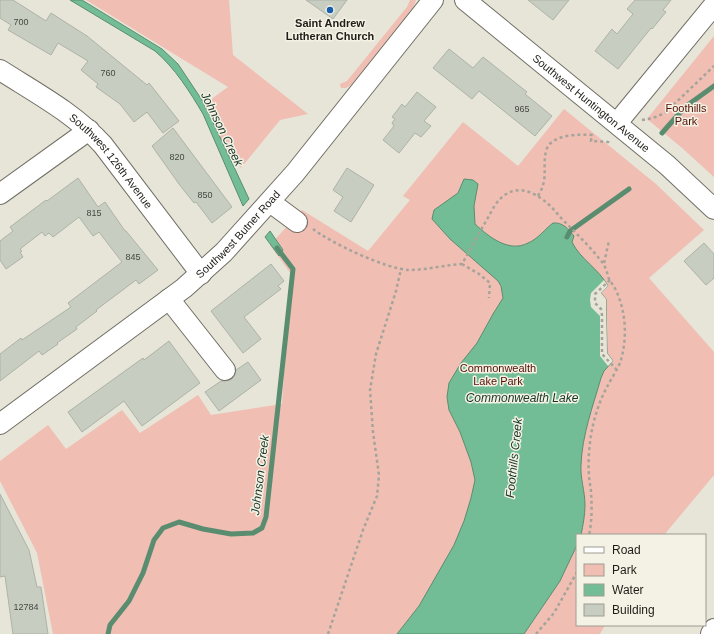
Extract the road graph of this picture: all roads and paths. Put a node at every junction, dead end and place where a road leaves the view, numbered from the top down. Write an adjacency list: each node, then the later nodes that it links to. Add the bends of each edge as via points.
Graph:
1 (433, 0): 10 (street, Southwest Butner Road)
2 (465, 0): 6 (street, Southwest Huntington Avenue)
3 (714, 5): 6 (street)
4 (714, 66): 6 (path, via 665,113 652,118)
5 (0, 70): 7 (street, Southwest 126th Avenue, via 60,107)
6 (617, 123): 9 (path, via 608,142 592,141 592,135 577,134 558,138 550,144 546,150 544,183); 11 (street, Southwest Huntington Avenue)
7 (88, 130): 8 (street); 17 (street, Southwest 126th Avenue, via 103,145)
8 (0, 194)
9 (538, 196): 14 (path, via 548,203); 15 (path, via 518,190 507,192 501,197)
10 (270, 202): 12 (street); 17 (street, Southwest Butner Road)
11 (714, 209)
12 (297, 222): 16 (path, via 304,221 323,237 377,262)
13 (609, 241): 14 (path)
14 (604, 263): 18 (path)
15 (462, 264): 16 (path); 19 (path, via 490,283)
16 (401, 269): 27 (path, via 376,354 370,390 379,475 377,496)
17 (201, 274): 20 (street, Southwest Butner Road)
18 (610, 280): 21 (path, via 618,294 625,328 624,345); 21 (path, via 596,294 595,303 601,309 602,315 602,354)
19 (489, 298)
20 (169, 299): 22 (street); 23 (street, Southwest Butner Road)
21 (616, 369): 24 (path, via 600,402 589,446)
22 (225, 370)
23 (0, 424)
24 (589, 534)
25 (576, 574): 28 (path, via 554,613)
26 (714, 629): 29 (street)
27 (328, 634)
28 (536, 634)
29 (711, 634)

